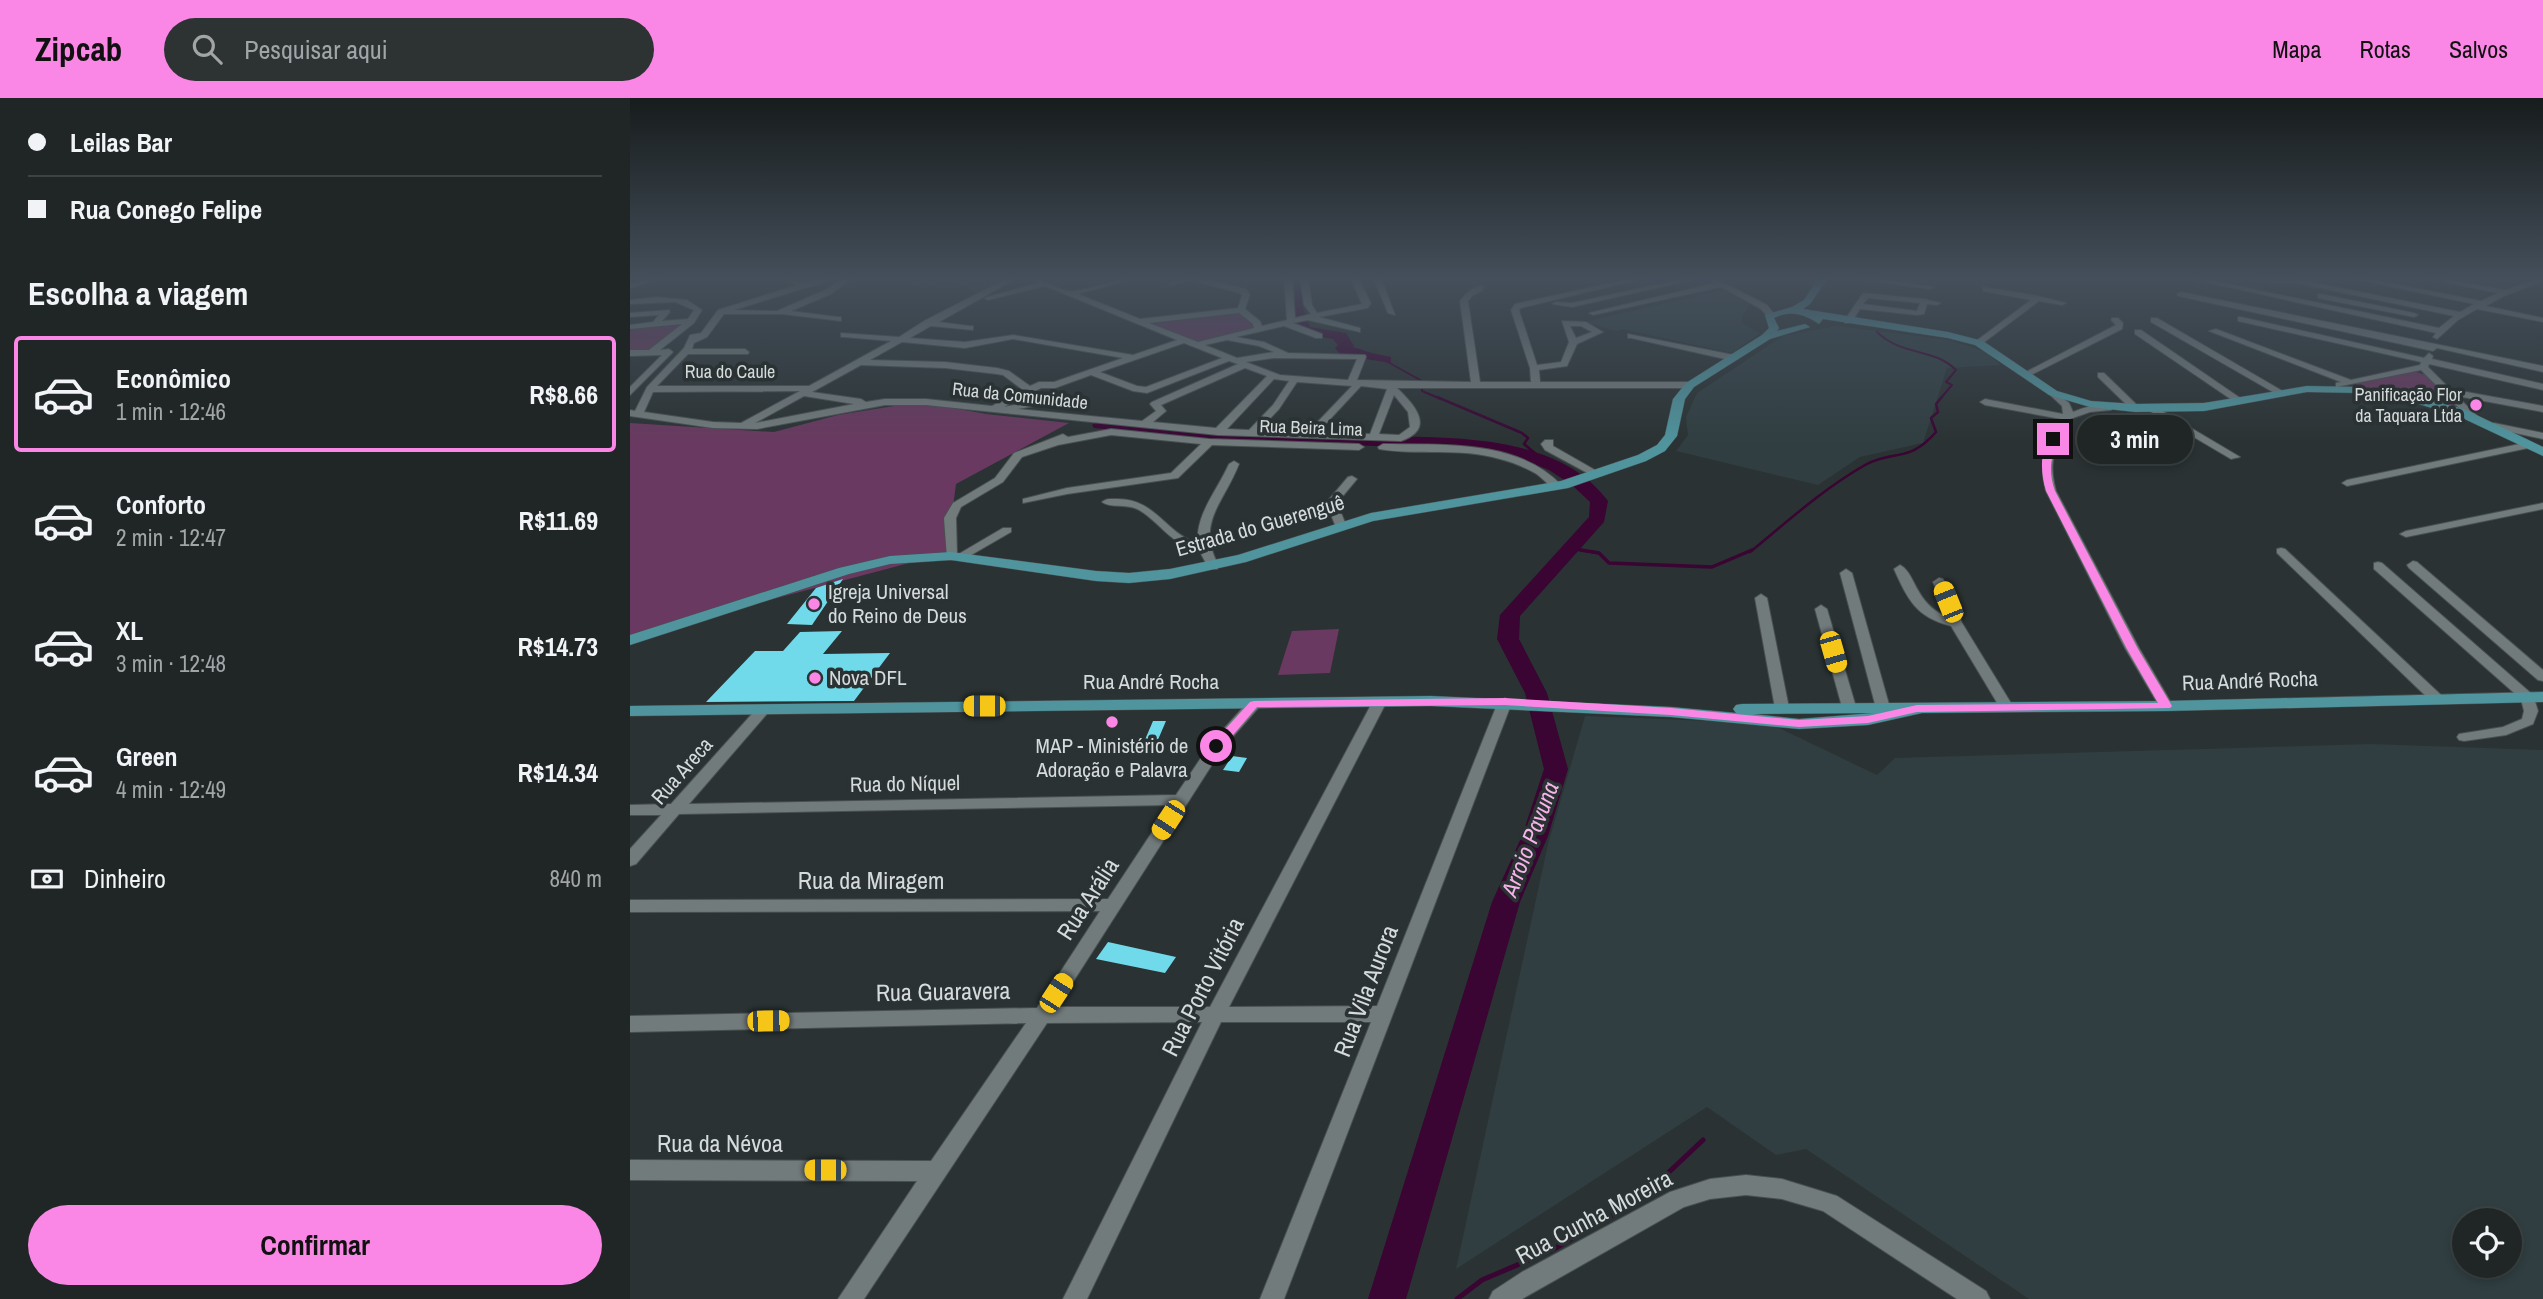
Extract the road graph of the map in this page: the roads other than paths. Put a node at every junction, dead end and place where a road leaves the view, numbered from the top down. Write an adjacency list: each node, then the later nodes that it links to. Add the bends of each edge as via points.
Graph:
1 (676, 333): 37 (street)
2 (704, 333): 36 (street)
3 (910, 333): 27 (street)
4 (1017, 333): 24 (street)
5 (1167, 333): 22 (street)
6 (1239, 333): 28 (street)
7 (1312, 333): 25 (street)
8 (1469, 333): 57 (street)
9 (1523, 333): 48 (street)
10 (1770, 333): 26 (main road)
11 (1774, 333): 26 (main road)
12 (1934, 333): 32 (main road)
13 (1992, 333): 32 (street)
14 (2107, 333): 51 (street)
15 (2140, 333): 72 (street)
16 (2177, 333): 69 (street)
17 (2218, 333): 55 (street)
18 (2298, 333): 46 (street)
19 (2370, 333): 35 (street)
20 (2439, 333): 35 (street)
21 (844, 335): 27 (street)
22 (1171, 335): 29 (street); 30 (street)
23 (1631, 336): 43 (street)
24 (1013, 337): 27 (street, via 965,345); 40 (street)
25 (1319, 337)
26 (1766, 337): 43 (main road)
27 (902, 338): 45 (street)
28 (1221, 338): 34 (street); 41 (street, via 1261,344)
29 (1153, 340)
30 (1184, 340): 34 (street); 42 (street)
31 (1573, 342): 48 (street, via 1564,364)
32 (1979, 343): 51 (main road)
33 (1138, 344): 40 (street)
34 (1196, 345): 44 (street)
35 (2433, 346): 46 (street); 49 (street)
36 (686, 351): 38 (street); 63 (street)
37 (652, 352): 39 (street); 67 (street, via 669,352)
38 (745, 352)
39 (630, 353)
40 (1114, 355): 42 (street)
41 (1286, 355): 44 (street); 56 (street, via 1362,358)
42 (1130, 357): 50 (street)
43 (1734, 358): 59 (main road)
44 (1230, 360): 47 (street); 50 (street, via 1147,390)
45 (858, 362): 64 (street, via 997,371); 65 (street)
46 (2425, 364): 55 (street); 61 (street); 66 (street)
47 (1244, 365): 52 (street); 83 (street, via 1155,404 1161,411)
48 (1534, 368): 58 (street)
49 (2543, 369)
50 (1091, 372): 64 (street)
51 (2026, 374): 68 (main road)
52 (1272, 376): 54 (street); 87 (street)
53 (2101, 376): 75 (street)
54 (1294, 380): 56 (street); 88 (street)
55 (2347, 381): 62 (street)
56 (1354, 384): 60 (street); 90 (street)
57 (1476, 384): 58 (street); 60 (street)
58 (1535, 384): 59 (street)
59 (1690, 385): 100 (main road, Estrada do Guerenguê, via 1679,399 1669,440 1645,456)
60 (1390, 386): 92 (street); 92 (street, Rua da Comunidade, via 1416,416 1414,429 1401,438)
61 (2543, 387)
62 (2330, 388): 69 (main road); 81 (main road, via 2409,398)
63 (650, 389): 65 (street, Rua do Caule); 80 (street)
64 (1028, 389): 77 (street)
65 (806, 391): 74 (street, Rua do Caule); 84 (street)
66 (2446, 391): 78 (street); 81 (street)
67 (630, 392)
68 (2053, 393): 73 (main road); 79 (street)
69 (2281, 393): 72 (main road)
70 (1063, 398): 77 (street)
71 (1985, 402): 79 (street)
72 (2241, 402): 76 (main road)
73 (2085, 404): 75 (main road); 79 (street)
74 (865, 405): 77 (street, Rua da Comunidade, via 926,402); 84 (street, Rua da Comunidade)
75 (2134, 408): 76 (main road)
76 (2151, 408): 98 (street)
77 (997, 409): 82 (street, Rua da Comunidade)
78 (2543, 409)
79 (2066, 412): 129 (street, via 2045,462 2050,491)
80 (634, 413): 84 (street, Rua da Comunidade)
81 (2473, 417): 85 (main road)
82 (1087, 420): 83 (street, Rua da Comunidade); 86 (street)
83 (1144, 424): 87 (street, Rua da Comunidade)
84 (743, 426)
85 (2494, 426): 91 (street); 96 (main road)
86 (1071, 430): 89 (street); 93 (street)
87 (1218, 432): 88 (street, Rua da Comunidade)
88 (1251, 433): 90 (street, Rua da Comunidade)
89 (1088, 434): 93 (street, Rua Beira Lima); 94 (street, Rua Beira Lima, via 1111,432)
90 (1310, 435): 92 (street, Rua da Comunidade)
91 (2543, 436)
92 (1373, 438)
93 (1056, 442): 112 (street, via 1018,455 999,480 957,505 950,518)
94 (1209, 442): 103 (street, Rua Beira Lima, via 1466,450 1535,468); 104 (street, via 1174,476)
95 (1549, 442): 100 (street, via 1549,448)
96 (2529, 445): 97 (main road); 102 (street)
97 (2543, 452)
98 (2235, 457)
99 (1234, 464): 110 (street, via 1206,520)
100 (1595, 474): 103 (main road, Estrada do Guerenguê)
101 (1352, 480): 107 (street, via 1331,503)
102 (2347, 483)
103 (1560, 486): 107 (main road, Estrada do Guerenguê)
104 (1027, 501)
105 (1107, 502): 110 (street, via 1131,502 1180,541)
106 (2543, 506): 109 (street)
107 (1340, 525): 114 (main road, Estrada do Guerenguê)
108 (1007, 530): 112 (street)
109 (2406, 534)
110 (1203, 547): 114 (street)
111 (2280, 551): 124 (street)
112 (957, 556): 114 (main road, Estrada do Guerenguê, via 1110,577); 122 (main road, Estrada do Guerenguê, via 890,560 844,571)
113 (2413, 565): 123 (street)
114 (1213, 566)
115 (2378, 566): 125 (street)
116 (1900, 569): 121 (street, via 1921,608 1933,617)
117 (1846, 573): 133 (street)
118 (1939, 582): 121 (street)
119 (1761, 598): 132 (street)
120 (1821, 609): 130 (street)
121 (1956, 623): 134 (street)
122 (630, 640)
123 (2543, 677)
124 (2436, 698): 125 (main road, Rua André Rocha); 129 (main road, Rua André Rocha)
125 (2535, 698): 138 (street, via 2528,721 2517,728)
126 (1380, 701): 127 (main road, Rua André Rocha); 128 (main road, Rua André Rocha); 145 (street, Rua Porto Vitória)
127 (1508, 702): 137 (main road, Rua André Rocha); 146 (street, Rua Vila Aurora)
128 (1254, 704): 131 (main road, Rua André Rocha); 139 (street, Rua Arália, via 1216,746)
129 (2166, 706): 134 (main road, Rua André Rocha)
130 (1849, 707): 132 (main road, Rua André Rocha); 133 (main road, Rua André Rocha)
131 (765, 708): 136 (main road, Rua André Rocha); 140 (street, Rua Areca)
132 (1782, 708): 137 (main road, Rua André Rocha)
133 (1883, 708): 135 (main road, Rua André Rocha)
134 (2007, 708): 135 (main road, Rua André Rocha)
135 (1917, 709): 137 (main road, Rua André Rocha, via 1868,720 1799,724)
136 (630, 710)
137 (1671, 712)
138 (2464, 737)
139 (1181, 800): 140 (street, Rua do Níquel); 143 (street, Rua Arália)
140 (677, 809): 141 (street, Rua do Níquel); 142 (street, Rua Areca)
141 (630, 810)
142 (630, 860)
143 (1113, 905): 144 (street, Rua da Miragem); 147 (street, Rua Arália)
144 (630, 906)
145 (1216, 1013): 146 (street, Rua Guaravera); 147 (street, Rua Guaravera); 152 (street, Rua Porto Vitória)
146 (1383, 1014): 153 (street, Rua Vila Aurora)
147 (1042, 1015): 148 (street, Rua Guaravera); 150 (street, Rua Arália)
148 (630, 1024)
149 (630, 1170): 150 (street, Rua da Névoa)
150 (936, 1171): 151 (street, Rua Arália)
151 (850, 1299)
152 (1075, 1299)
153 (1272, 1299)
154 (1501, 1299): 155 (street, Rua Cunha Moreira, via 1678,1199 1746,1185 1782,1189 1829,1203)
155 (1978, 1299)

